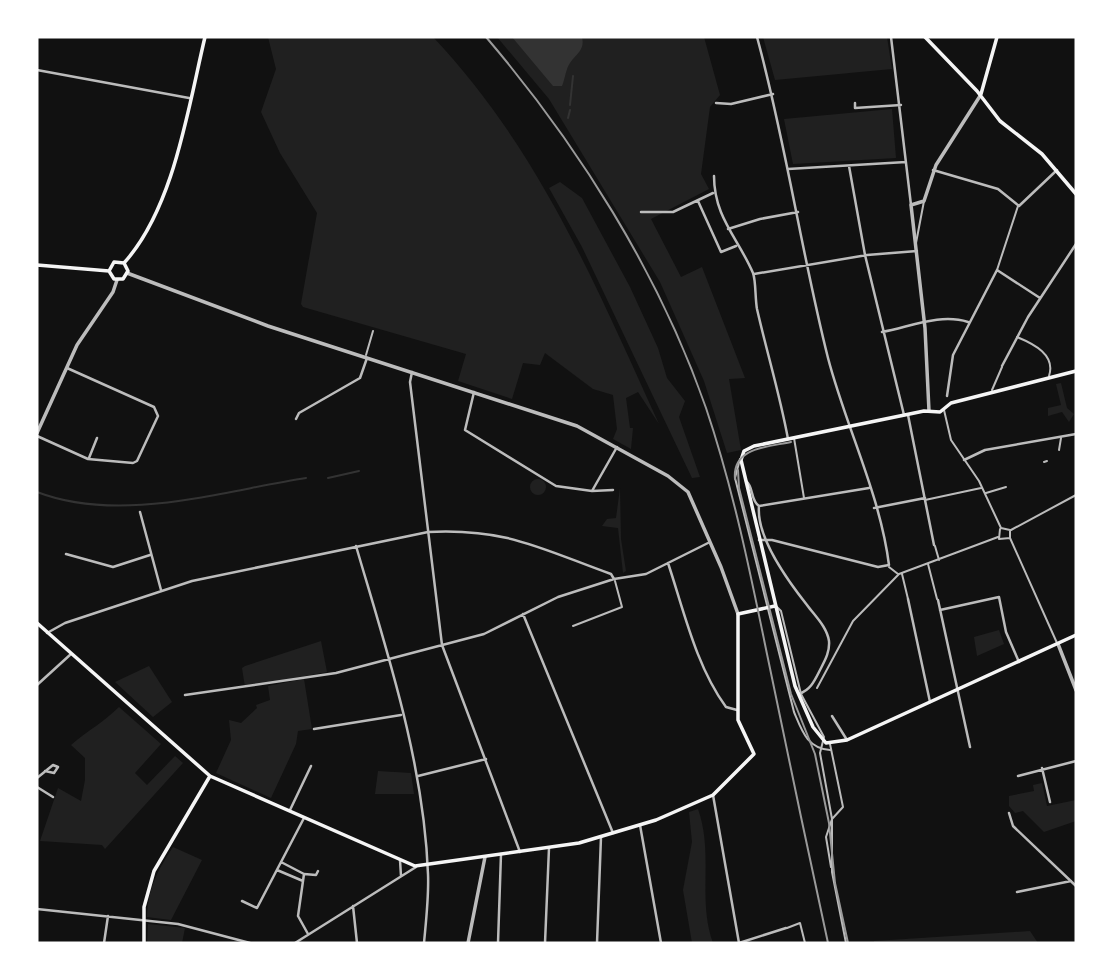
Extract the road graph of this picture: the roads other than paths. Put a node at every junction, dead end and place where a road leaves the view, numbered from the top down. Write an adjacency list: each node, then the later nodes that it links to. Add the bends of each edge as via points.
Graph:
1 (205, 37): 9 (main road)
2 (757, 37): 7 (street)
3 (891, 37): 12 (street)
4 (925, 37): 8 (main road)
5 (997, 37): 8 (main road)
6 (37, 70): 9 (street)
7 (773, 94): 10 (street); 15 (street)
8 (980, 96): 16 (street); 17 (main road, via 1000,121)
9 (189, 98): 33 (main road, via 164,196 142,240)
10 (716, 103)
11 (855, 103): 12 (street, via 855,108)
12 (901, 105): 13 (street)
13 (906, 162): 14 (street); 23 (street)
14 (849, 166): 15 (street); 32 (street)
15 (789, 169): 26 (street)
16 (933, 170): 22 (street); 24 (street, via 998,189)
17 (1058, 170): 20 (main road); 24 (street)
18 (714, 176): 19 (street)
19 (713, 193): 21 (street); 27 (street)
20 (1076, 194)
21 (698, 201): 25 (street, via 667,213); 30 (street, via 721,252)
22 (924, 201): 23 (street); 28 (street)
23 (911, 205): 28 (street)
24 (1018, 206): 36 (street)
25 (641, 212)
26 (798, 212): 27 (street); 35 (street)
27 (728, 229): 30 (street)
28 (916, 244): 31 (street)
29 (1076, 244): 41 (street)
30 (736, 246): 39 (street)
31 (917, 251): 32 (street); 42 (street)
32 (865, 255): 35 (street); 45 (street)
33 (124, 263): 37 (main road, via 114,262); 38 (main road)
34 (37, 265): 37 (main road)
35 (808, 265): 39 (street); 60 (street, via 828,357)
36 (997, 270): 41 (street); 43 (street)
37 (109, 271): 40 (main road)
38 (127, 274): 40 (main road); 47 (street)
39 (754, 274): 65 (street, via 756,306)
40 (117, 280): 49 (street)
41 (1040, 298): 46 (street)
42 (925, 322): 43 (street, via 956,318); 45 (street); 57 (street)
43 (969, 323): 55 (street, via 952,356)
44 (373, 331): 47 (street)
45 (882, 332): 58 (street)
46 (1017, 337): 48 (street); 52 (street, via 1049,359)
47 (366, 356): 51 (street); 59 (street, via 360,378)
48 (1002, 366): 54 (street)
49 (66, 368): 62 (street); 70 (street, via 159,412 137,461)
50 (1076, 371): 52 (main road)
51 (412, 372): 53 (street); 87 (street)
52 (1048, 377): 54 (main road)
53 (474, 392): 67 (street, via 579,426); 76 (street, via 465,430 556,486)
54 (993, 392): 56 (main road, via 951,403)
55 (947, 396)
56 (944, 410): 57 (main road); 71 (street, via 951,440)
57 (929, 411): 58 (main road)
58 (906, 415): 60 (main road); 81 (street)
59 (296, 419)
60 (851, 427): 64 (main road); 74 (street)
61 (1076, 434): 66 (street)
62 (37, 435): 70 (street)
63 (97, 438): 70 (street)
64 (794, 438): 65 (main road); 80 (street)
65 (788, 439): 69 (main road, via 748,447)
66 (1061, 439): 68 (street); 71 (street, via 985,450)
67 (617, 447): 76 (street); 92 (street, via 684,487)
68 (1059, 450)
69 (742, 455): 72 (main road); 135 (street, via 735,478 794,712 808,741)
70 (88, 459)
71 (964, 460): 75 (street)
72 (746, 481): 82 (street); 91 (main road)
73 (1006, 487): 78 (street)
74 (869, 488): 80 (street); 83 (street)
75 (982, 488): 78 (street); 81 (street)
76 (592, 491): 77 (street)
77 (613, 491)
78 (985, 493): 85 (street)
79 (1076, 495): 86 (street)
80 (804, 499): 82 (street)
81 (925, 499): 83 (street); 93 (street)
82 (759, 506): 90 (street)
83 (874, 508): 100 (street)
84 (140, 512): 96 (street)
85 (1001, 528): 86 (street); 88 (street)
86 (1010, 530): 89 (street)
87 (428, 532): 94 (street); 102 (street, via 514,538); 115 (street)
88 (998, 537): 89 (street); 97 (street)
89 (1010, 538): 114 (street)
90 (765, 539): 91 (street); 100 (street); 117 (street, via 786,579 825,629)
91 (759, 540): 106 (main road)
92 (708, 543): 98 (street); 109 (street)
93 (934, 544): 97 (street)
94 (356, 545): 103 (street); 119 (street)
95 (66, 554): 96 (street, via 113,567)
96 (150, 555): 103 (street)
97 (939, 560): 99 (street)
98 (668, 564): 102 (street); 128 (street, via 710,678 726,707)
99 (928, 564): 101 (street); 105 (street)
100 (889, 567): 101 (street)
101 (900, 574): 104 (street); 116 (street, via 857,616)
102 (614, 579): 108 (street); 111 (street, via 622,607)
103 (161, 590): 112 (street)
104 (908, 599): 127 (street)
105 (938, 600): 107 (street)
106 (773, 606): 109 (main road); 125 (main road)
107 (940, 610): 120 (street, via 999,597); 123 (street)
108 (523, 614): 115 (street, via 484,634); 157 (street)
109 (741, 614): 128 (main road)
110 (37, 624): 112 (main road)
111 (573, 626)
112 (47, 633): 118 (main road)
113 (1076, 635): 114 (main road)
114 (1058, 644): 120 (main road); 124 (street)
115 (442, 645): 119 (street); 137 (street)
116 (838, 646): 117 (street); 122 (street)
117 (829, 650): 125 (street, via 810,688)
118 (71, 654): 121 (street); 142 (main road)
119 (389, 660): 126 (street, via 336,673); 129 (street)
120 (1018, 662): 123 (main road)
121 (37, 685)
122 (817, 688)
123 (957, 690): 127 (main road); 134 (street)
124 (1076, 690)
125 (799, 694): 133 (main road, via 813,727)
126 (185, 695)
127 (930, 702): 132 (main road)
128 (737, 710): 147 (main road, via 753,756)
129 (402, 715): 131 (street); 143 (street)
130 (832, 716): 132 (street)
131 (314, 729)
132 (847, 740): 133 (main road)
133 (827, 743): 135 (street); 136 (street)
134 (970, 747)
135 (820, 749): 136 (street); 150 (street)
136 (830, 750): 152 (street)
137 (486, 759): 143 (street); 160 (street)
138 (1076, 761): 140 (street)
139 (312, 766): 151 (street)
140 (1042, 768): 144 (street); 149 (street)
141 (45, 771): 145 (street)
142 (210, 776): 151 (main road); 180 (main road, via 154,871)
143 (417, 776): 165 (street)
144 (1018, 776)
145 (37, 778)
146 (37, 787): 148 (street)
147 (713, 795): 156 (main road); 194 (street)
148 (53, 797)
149 (1050, 802)
150 (831, 808): 152 (street); 155 (street)
151 (290, 811): 154 (main road)
152 (841, 812): 155 (street)
153 (1009, 813): 173 (street, via 1013,826)
154 (304, 818): 163 (main road); 164 (street)
155 (832, 819): 169 (street); 169 (street, via 826,837)
156 (640, 825): 157 (main road); 193 (street)
157 (612, 834): 158 (main road)
158 (601, 837): 159 (main road); 192 (street)
159 (548, 848): 160 (main road); 191 (street)
160 (520, 852): 161 (main road)
161 (501, 854): 162 (main road); 190 (street)
162 (485, 857): 165 (main road); 189 (street)
163 (400, 860): 166 (main road); 171 (street)
164 (281, 862): 167 (street); 170 (street)
165 (427, 865): 166 (main road); 188 (street)
166 (418, 866): 171 (street)
167 (277, 870): 172 (street); 176 (street, via 257,908)
168 (318, 870): 170 (street, via 316,875)
169 (832, 872): 196 (street)
170 (304, 874): 172 (street)
171 (401, 876): 177 (street)
172 (303, 881): 182 (street, via 298,916)
173 (1071, 881): 174 (street); 175 (street)
174 (1076, 886)
175 (1017, 892)
176 (242, 901)
177 (353, 906): 182 (street); 187 (street)
178 (37, 909): 179 (street)
179 (108, 916): 180 (street); 183 (street)
180 (144, 920): 184 (main road); 185 (street, via 186,925)
181 (786, 928): 194 (street); 195 (street, via 800,923)
182 (308, 934): 186 (street)
183 (104, 943)
184 (144, 943)
185 (250, 943)
186 (295, 943)
187 (357, 943)
188 (424, 943)
189 (468, 943)
190 (498, 943)
191 (545, 943)
192 (597, 943)
193 (661, 943)
194 (739, 943)
195 (805, 943)
196 (846, 943)

